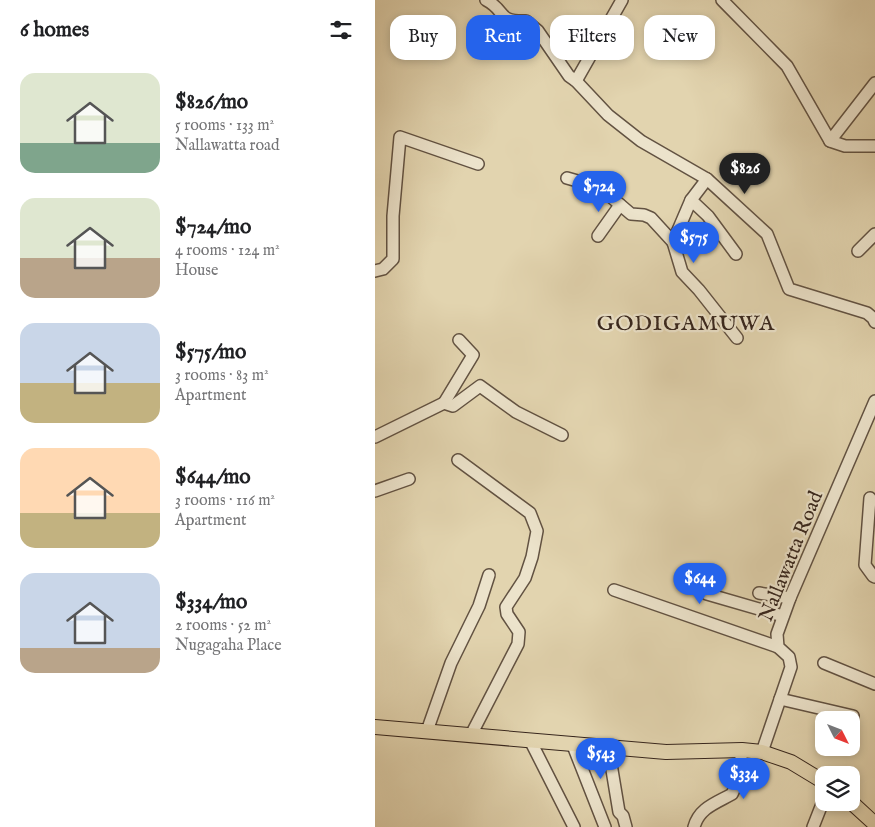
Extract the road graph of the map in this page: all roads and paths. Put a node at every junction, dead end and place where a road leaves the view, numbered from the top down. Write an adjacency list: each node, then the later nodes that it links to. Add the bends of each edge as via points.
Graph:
1 (486, 0): 4 (street, via 495,4 504,18 526,21 538,31 569,76)
2 (622, 0): 4 (street)
3 (722, 0): 6 (street, via 787,66)
4 (577, 81): 10 (street, via 608,115 641,141)
5 (875, 83): 6 (street)
6 (830, 141): 7 (street, via 845,146)
7 (875, 146)
8 (478, 164): 18 (street, via 400,137 393,259 383,269)
9 (567, 178): 12 (street, via 595,186)
10 (707, 179): 11 (street); 19 (street, via 767,234 789,290 867,314)
11 (691, 200): 15 (street); 17 (street)
12 (620, 206): 14 (street); 15 (street, via 631,214 651,218)
13 (875, 234): 16 (street)
14 (598, 236)
15 (673, 242): 20 (street, via 682,272)
16 (858, 251)
17 (736, 254)
18 (375, 271)
19 (875, 322)
20 (737, 338)
21 (459, 340): 23 (street, via 473,354)
22 (875, 401): 35 (street, Nallawatta Road)
23 (444, 403): 24 (street, via 453,406 480,386 516,412); 25 (street)
24 (562, 435)
25 (375, 437)
26 (458, 460): 44 (street, via 530,513 537,531 525,578 506,607 519,632 518,644)
27 (409, 479): 28 (street)
28 (375, 491)
29 (870, 498): 31 (street, via 865,565)
30 (489, 575): 43 (street, via 479,606 451,663)
31 (875, 577)
32 (614, 590): 37 (street)
33 (759, 592): 35 (street)
34 (707, 594): 36 (street)
35 (790, 598): 36 (street, Nallawatta Road)
36 (783, 616): 37 (street, Nallawatta Road)
37 (777, 647): 40 (street, Nallawatta Road, via 789,658 791,667)
38 (824, 663): 39 (street)
39 (875, 684)
40 (780, 700): 41 (street); 49 (street, Nallawatta Road)
41 (830, 711)
42 (375, 727): 43 (main road)
43 (427, 731): 44 (main road)
44 (471, 735): 45 (main road)
45 (530, 740): 46 (main road); 54 (street)
46 (572, 743): 47 (main road); 55 (street)
47 (608, 746): 48 (main road, via 666,752); 56 (street, via 619,812)
48 (742, 750): 49 (main road); 57 (street, via 733,794 707,808 697,817)
49 (762, 752): 50 (main road, via 791,762)
50 (815, 777)
51 (860, 810): 53 (main road)
52 (819, 811): 58 (street)
53 (875, 824)
54 (575, 827)
55 (605, 827)
56 (626, 827)
57 (694, 827)
58 (813, 827)

